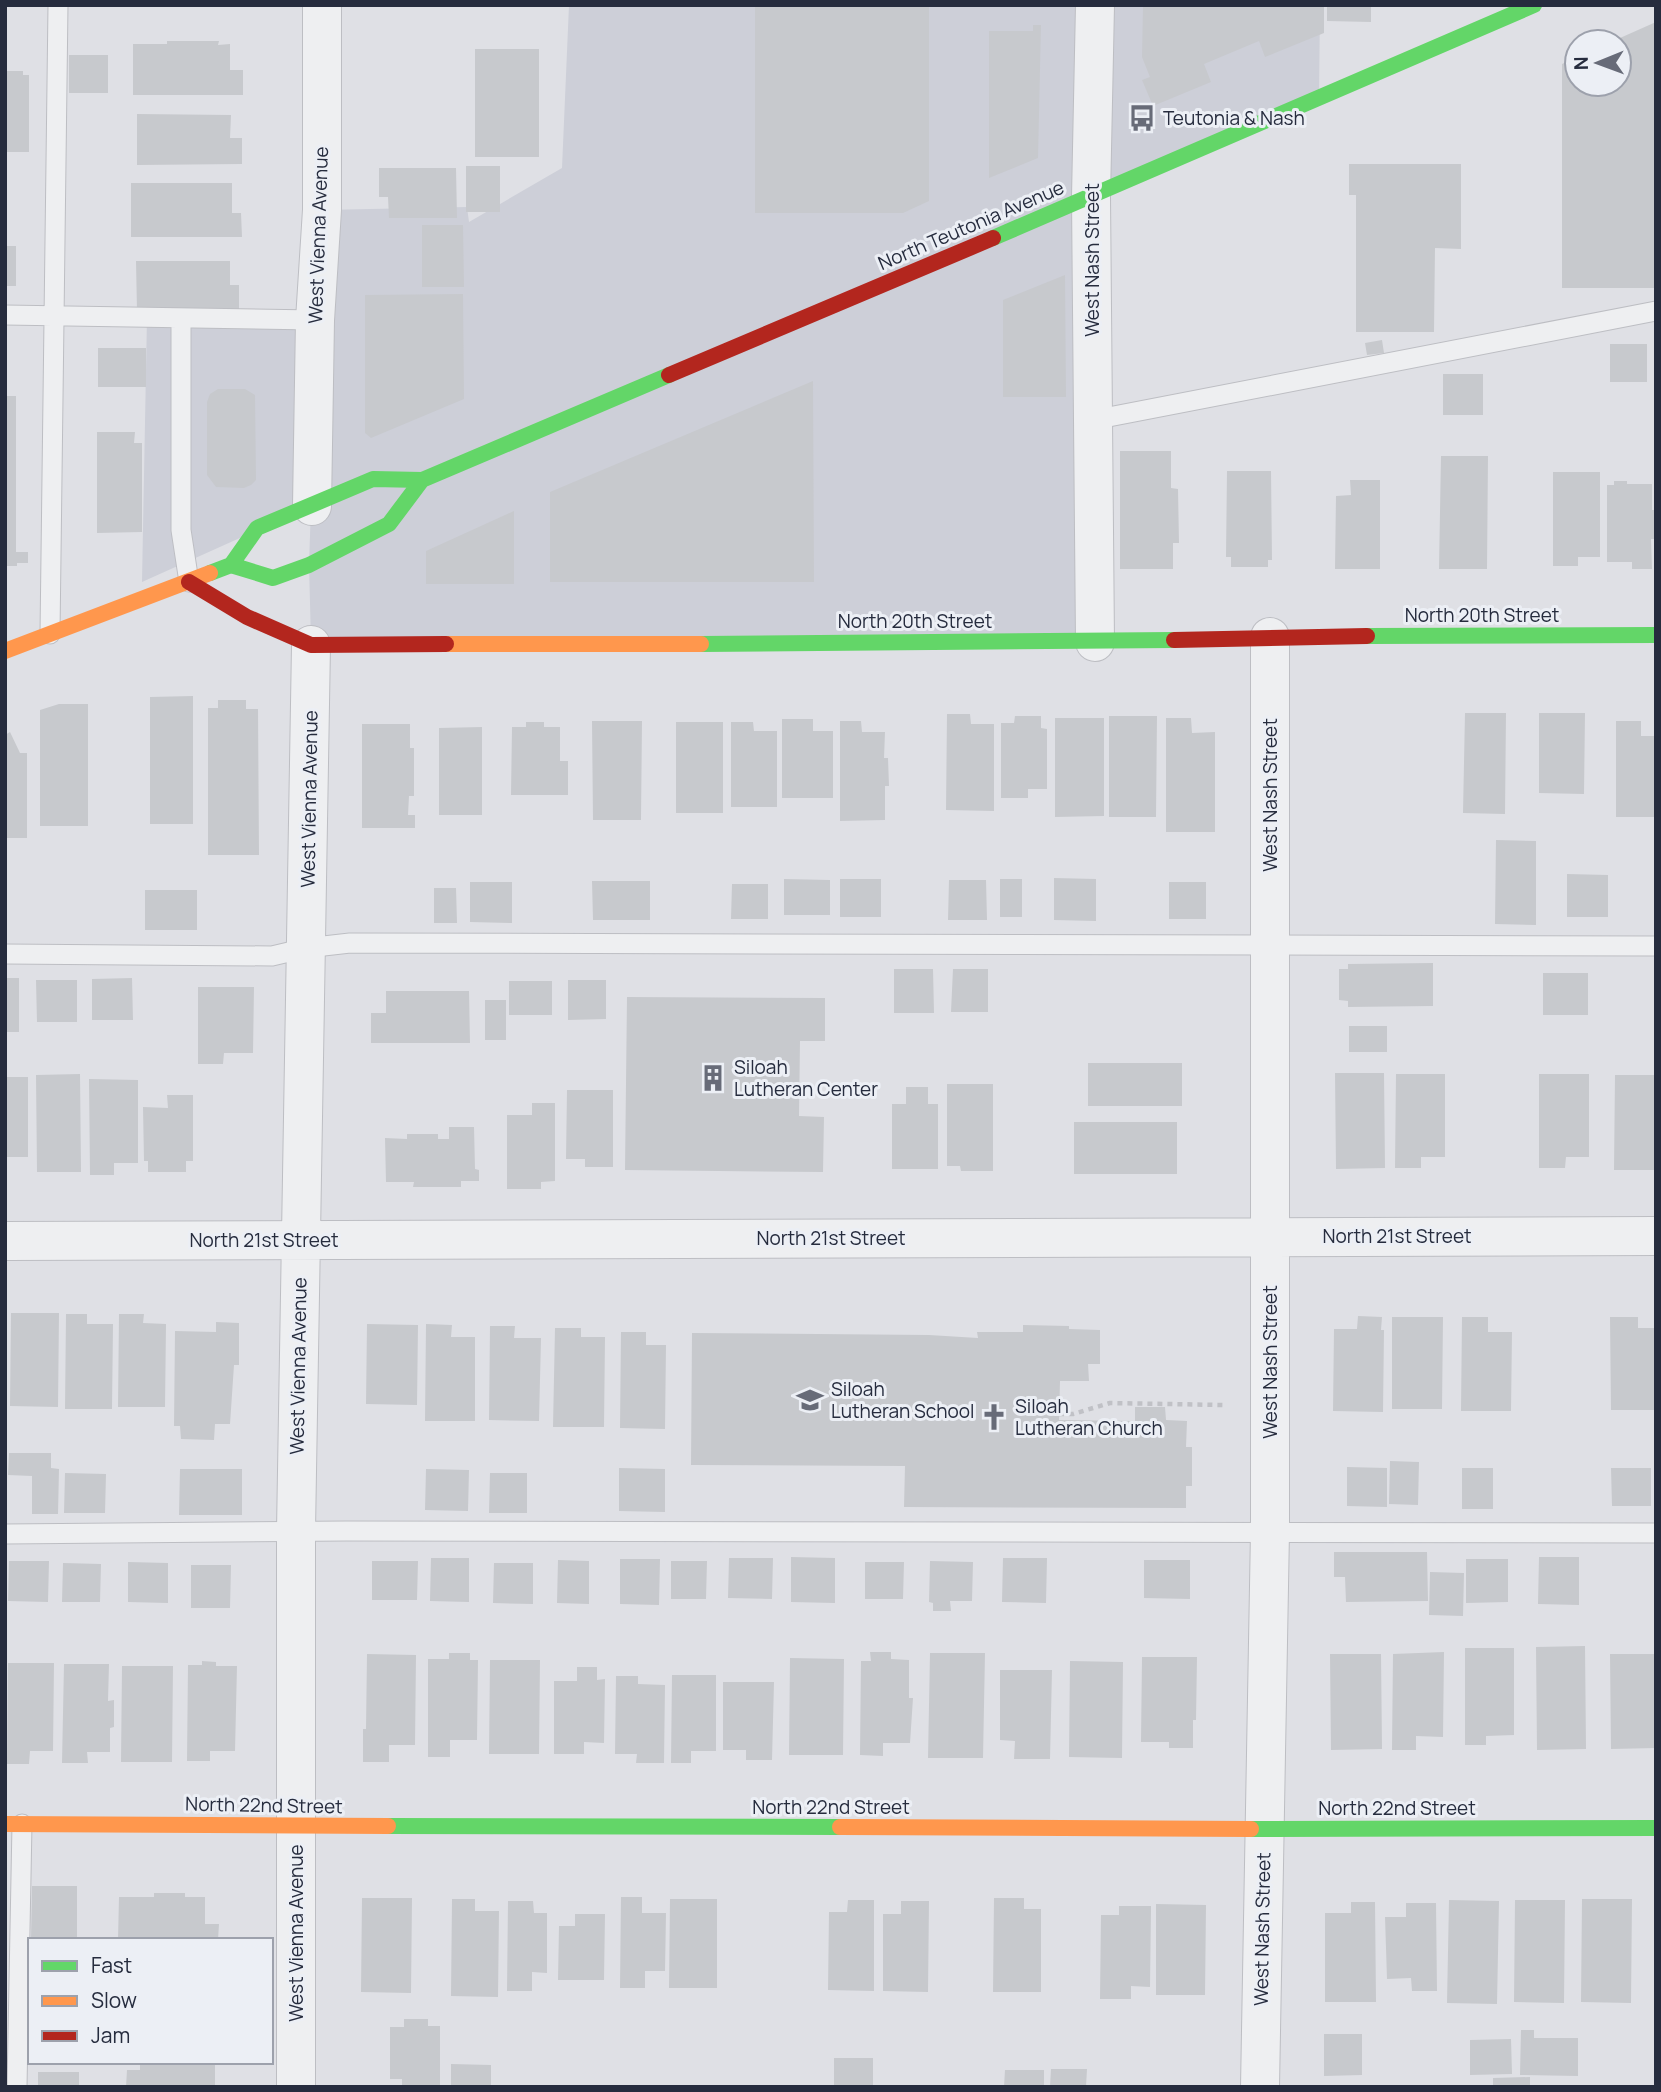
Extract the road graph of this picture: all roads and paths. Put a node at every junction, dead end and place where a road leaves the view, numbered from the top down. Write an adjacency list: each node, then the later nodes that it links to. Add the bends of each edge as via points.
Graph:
1 (58, 5): 8 (lane)
2 (322, 5): 10 (street, West Vienna Avenue, via 322,210)
3 (1095, 5): 5 (street, West Nash Street)
4 (1534, 5): 5 (main road, North Teutonia Avenue)
5 (1091, 197): 11 (street, West Nash Street); 12 (main road, North Teutonia Avenue)
6 (1656, 311): 11 (lane)
7 (5, 316): 8 (lane)
8 (53, 316): 9 (lane); 16 (lane)
9 (181, 318): 10 (lane); 15 (lane, via 181,530)
10 (315, 320): 13 (street, West Vienna Avenue)
11 (1093, 420): 19 (street, West Nash Street)
12 (422, 480): 13 (main road, North Teutonia Avenue, via 373,479); 14 (main road, via 389,524 309,565 274,578)
13 (312, 506): 14 (main road, North Teutonia Avenue, via 257,528)
14 (231, 565): 15 (main road)
15 (189, 582): 16 (main road); 20 (main road, North 20th Street, via 247,617)
16 (50, 634): 21 (main road)
17 (1656, 635): 18 (main road, North 20th Street)
18 (1270, 636): 19 (main road, North 20th Street); 22 (street, West Nash Street)
19 (1095, 642): 20 (main road, North 20th Street)
20 (311, 645): 24 (street, West Vienna Avenue)
21 (5, 651)
22 (1270, 945): 23 (lane); 24 (lane, via 346,943); 26 (street, West Nash Street)
23 (1656, 946)
24 (306, 948): 25 (lane, via 272,956); 28 (street, West Vienna Avenue)
25 (5, 954)
26 (1270, 1236): 27 (street, North 21st Street); 28 (street, North 21st Street); 33 (street, West Nash Street)
27 (1656, 1236)
28 (299, 1240): 29 (street, North 21st Street); 32 (street, West Vienna Avenue)
29 (5, 1241)
30 (1223, 1405): 31 (path, via 1110,1403)
31 (1059, 1414)
32 (296, 1531): 33 (lane); 35 (lane); 37 (street, West Vienna Avenue)
33 (1270, 1531): 34 (lane); 38 (street, West Nash Street)
34 (1656, 1533)
35 (5, 1534)
36 (14, 1824): 37 (main road, North 22nd Street); 40 (lane)
37 (297, 1826): 38 (main road, North 22nd Street); 41 (street, West Vienna Avenue)
38 (1264, 1829): 39 (main road, North 22nd Street); 42 (street, West Nash Street)
39 (1656, 1829)
40 (17, 2087)
41 (296, 2087)
42 (1260, 2087)

